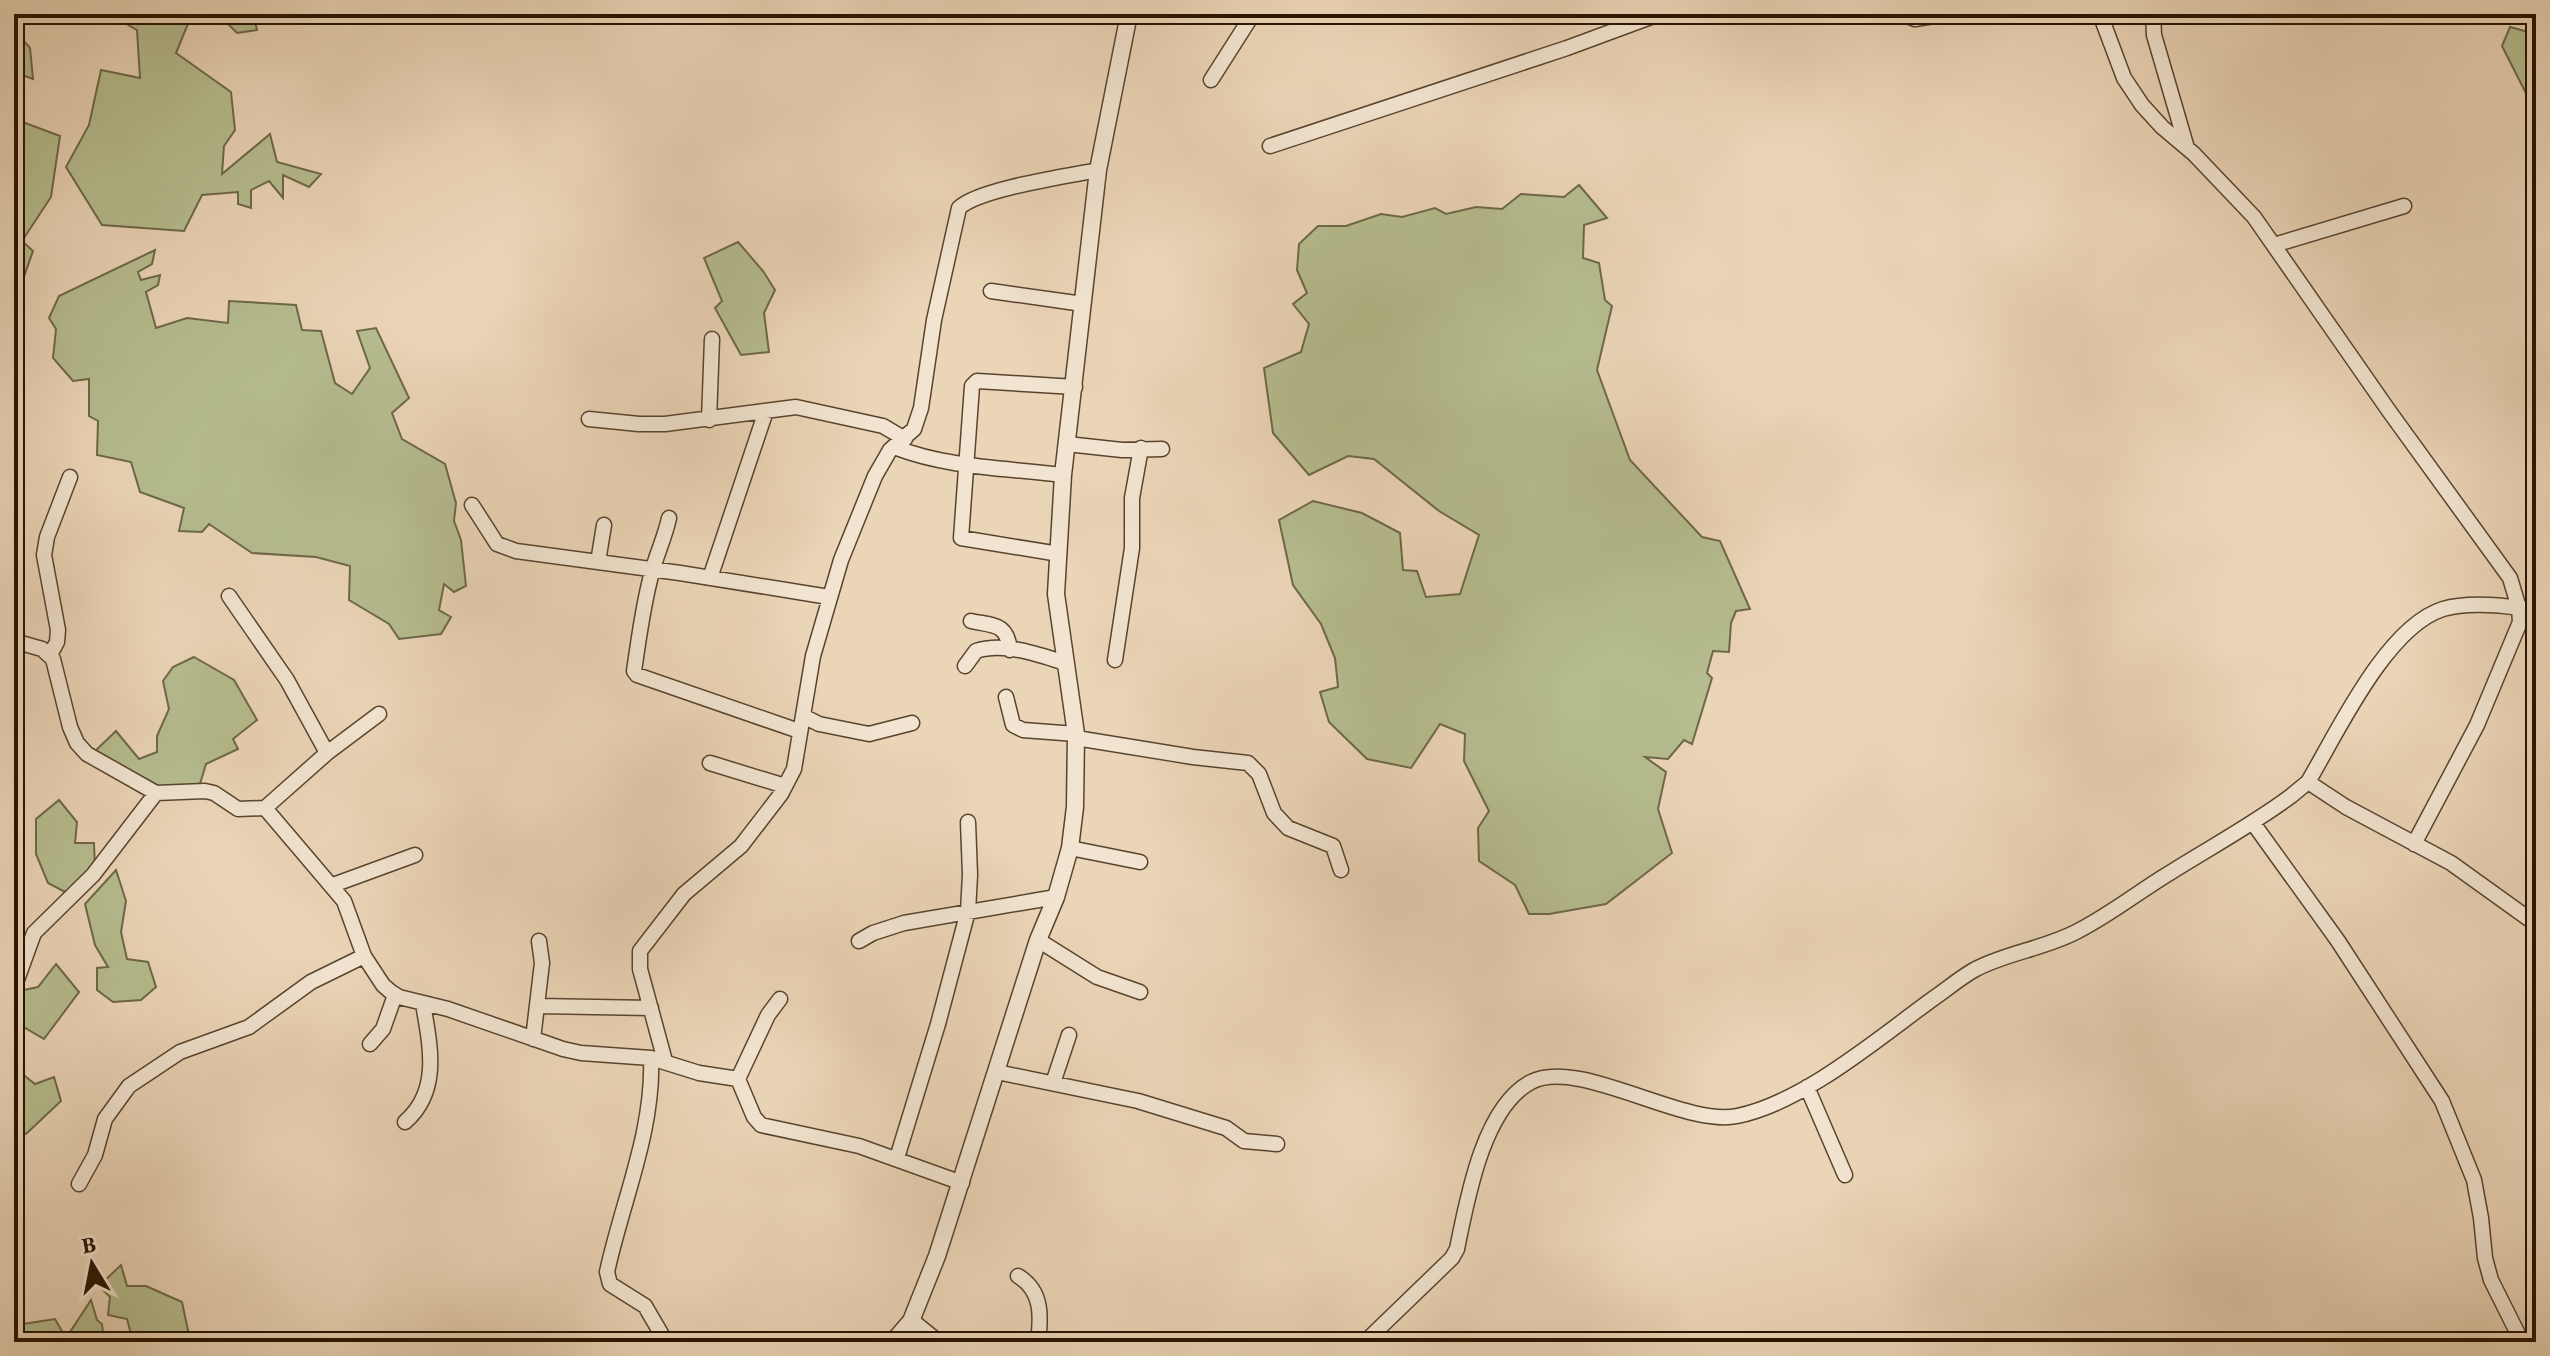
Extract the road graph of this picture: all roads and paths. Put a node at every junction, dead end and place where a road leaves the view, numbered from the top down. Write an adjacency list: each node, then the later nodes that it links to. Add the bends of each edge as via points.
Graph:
1 (1129, 14): 11 (street)
2 (1253, 14): 8 (street)
3 (1659, 14): 9 (street)
4 (1902, 14): 5 (street, via 1915,19)
5 (1946, 14)
6 (2100, 14): 10 (street, via 2124,78 2142,105)
7 (2153, 14): 10 (street, via 2154,35)
8 (1211, 80)
9 (1270, 146)
10 (2187, 148): 13 (street)
11 (1098, 170): 15 (street); 21 (street, via 1014,188 959,208 921,408 914,429)
12 (2404, 206): 13 (street)
13 (2274, 245): 37 (street, via 2510,578)
14 (991, 291): 15 (street)
15 (1083, 304): 17 (street)
16 (712, 339): 20 (street)
17 (1075, 387): 22 (street); 25 (street, via 975,382)
18 (766, 411): 20 (street); 21 (street, via 812,409 883,426); 34 (street)
19 (589, 419): 20 (street, via 639,424)
20 (709, 420)
21 (899, 443): 25 (street, via 922,458); 36 (street, via 886,456 865,497)
22 (1067, 444): 23 (street); 26 (street)
23 (1141, 448): 24 (street); 43 (street)
24 (1162, 449)
25 (967, 465): 26 (street); 31 (street, via 961,538)
26 (1063, 475): 31 (street)
27 (70, 477): 42 (street, via 45,546 58,630)
28 (472, 505): 32 (street, via 503,548)
29 (669, 518): 33 (street)
30 (604, 525): 32 (street)
31 (1059, 554): 44 (street, via 1056,594)
32 (598, 562): 33 (street)
33 (652, 570): 34 (street); 50 (street, via 637,675)
34 (710, 578): 36 (street)
35 (229, 596): 52 (street, via 287,680)
36 (829, 597): 48 (street)
37 (2519, 608): 38 (street); 54 (street, via 2459,607 2420,621 2372,673); 60 (street, via 2520,622 2477,725)
38 (2536, 610)
39 (971, 621): 41 (street, via 1004,630)
40 (14, 641): 42 (street)
41 (1010, 650): 44 (street); 45 (street, via 976,651)
42 (50, 655): 56 (street, via 77,743 109,768)
43 (1115, 660)
44 (1065, 663): 51 (street)
45 (965, 666)
46 (1006, 697): 51 (street, via 1013,725)
47 (379, 714): 52 (street)
48 (803, 716): 49 (street, via 869,734); 50 (street)
49 (912, 723)
50 (799, 731): 55 (street, via 794,769)
51 (1076, 736): 61 (street); 64 (street, via 1248,763 1259,774 1274,813 1288,828 1333,846)
52 (327, 753): 57 (street)
53 (710, 763): 55 (street)
54 (2308, 782): 59 (street); 60 (street)
55 (785, 786): 79 (street, via 741,846 684,894 640,951)
56 (156, 793): 57 (street, via 205,791 238,809); 73 (street, via 93,875 34,933)
57 (265, 808): 65 (street)
58 (968, 822): 67 (street)
59 (2253, 823): 87 (street, via 2078,931 1973,970); 101 (street, via 2442,1101 2474,1180 2491,1280)
60 (2414, 844): 68 (street, via 2451,863)
61 (1070, 848): 63 (street); 66 (street)
62 (415, 855): 65 (street)
63 (1140, 862)
64 (1341, 870)
65 (333, 885): 72 (street)
66 (1056, 897): 67 (street); 69 (street)
67 (968, 911): 71 (street, via 904,923); 90 (street)
68 (2536, 924)
69 (1038, 940): 74 (street, via 1097,977); 84 (street)
70 (539, 941): 78 (street)
71 (859, 941)
72 (364, 956): 75 (street); 93 (street, via 311,982 249,1027 180,1052 129,1086 105,1119 95,1155)
73 (14, 988)
74 (1140, 992)
75 (395, 995): 77 (street); 82 (street, via 383,1029)
76 (780, 999): 85 (street)
77 (423, 1004): 81 (street); 88 (street, via 432,1073 423,1099)
78 (538, 1006): 79 (street); 81 (street)
79 (651, 1008): 83 (street)
80 (1069, 1035): 86 (street)
81 (533, 1039): 83 (street, via 581,1053)
82 (370, 1044)
83 (658, 1060): 85 (street); 96 (street, via 607,1272 610,1284 645,1306)
84 (997, 1072): 86 (street); 92 (street)
85 (738, 1079): 90 (street, via 761,1125)
86 (1053, 1083): 89 (street, via 1138,1101 1226,1128 1244,1141)
87 (1807, 1087): 91 (street); 100 (street, via 1727,1117 1578,1080 1550,1077 1530,1082 1510,1100 1484,1146 1452,1258)
88 (405, 1122)
89 (1277, 1144)
90 (897, 1158): 92 (street)
91 (1845, 1175)
92 (962, 1183): 95 (street)
93 (79, 1184)
94 (1018, 1276): 99 (street, via 1041,1309)
95 (911, 1321): 97 (street); 98 (street)
96 (666, 1342)
97 (893, 1342)
98 (937, 1342)
99 (1038, 1342)
100 (1365, 1342)
101 (2522, 1342)

